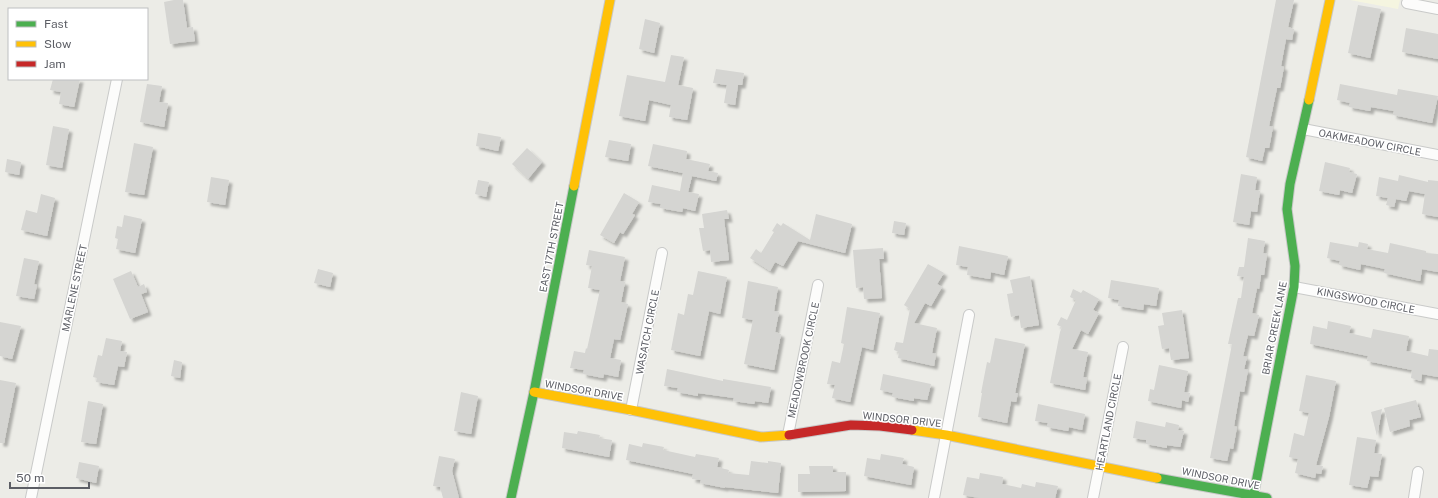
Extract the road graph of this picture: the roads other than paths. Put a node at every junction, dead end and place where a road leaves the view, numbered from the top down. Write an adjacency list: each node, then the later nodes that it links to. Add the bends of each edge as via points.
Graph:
1 (610, 0): 14 (street, EAST 17TH STREET)
2 (1330, 0): 6 (street, BRIAR CREEK LANE)
3 (1407, 3): 4 (street)
4 (1438, 9)
5 (117, 80): 21 (street, MARLENE STREET)
6 (1303, 129): 7 (street, OAKMEADOW CIRCLE); 10 (street, BRIAR CREEK LANE, via 1286,209 1295,266)
7 (1438, 155)
8 (662, 253): 15 (street, WASATCH CIRCLE)
9 (818, 285): 16 (street, MEADOWBROOK CIRCLE)
10 (1294, 287): 12 (street, KINGSWOOD CIRCLE); 20 (street, BRIAR CREEK LANE)
11 (969, 314): 17 (street)
12 (1438, 314)
13 (1123, 347): 18 (street, HEARTLAND CIRCLE)
14 (534, 392): 15 (street, WINDSOR DRIVE); 22 (street, EAST 17TH STREET)
15 (631, 410): 16 (street, WINDSOR DRIVE, via 761,437)
16 (788, 435): 17 (street, WINDSOR DRIVE, via 851,425 880,426)
17 (946, 435): 18 (street, WINDSOR DRIVE); 23 (street)
18 (1100, 467): 20 (street, WINDSOR DRIVE); 24 (street, HEARTLAND CIRCLE)
19 (1418, 472): 26 (street)
20 (1253, 497): 25 (street, WINDSOR DRIVE)
21 (31, 498)
22 (511, 498)
23 (934, 498)
24 (1093, 498)
25 (1267, 498)
26 (1414, 498)

